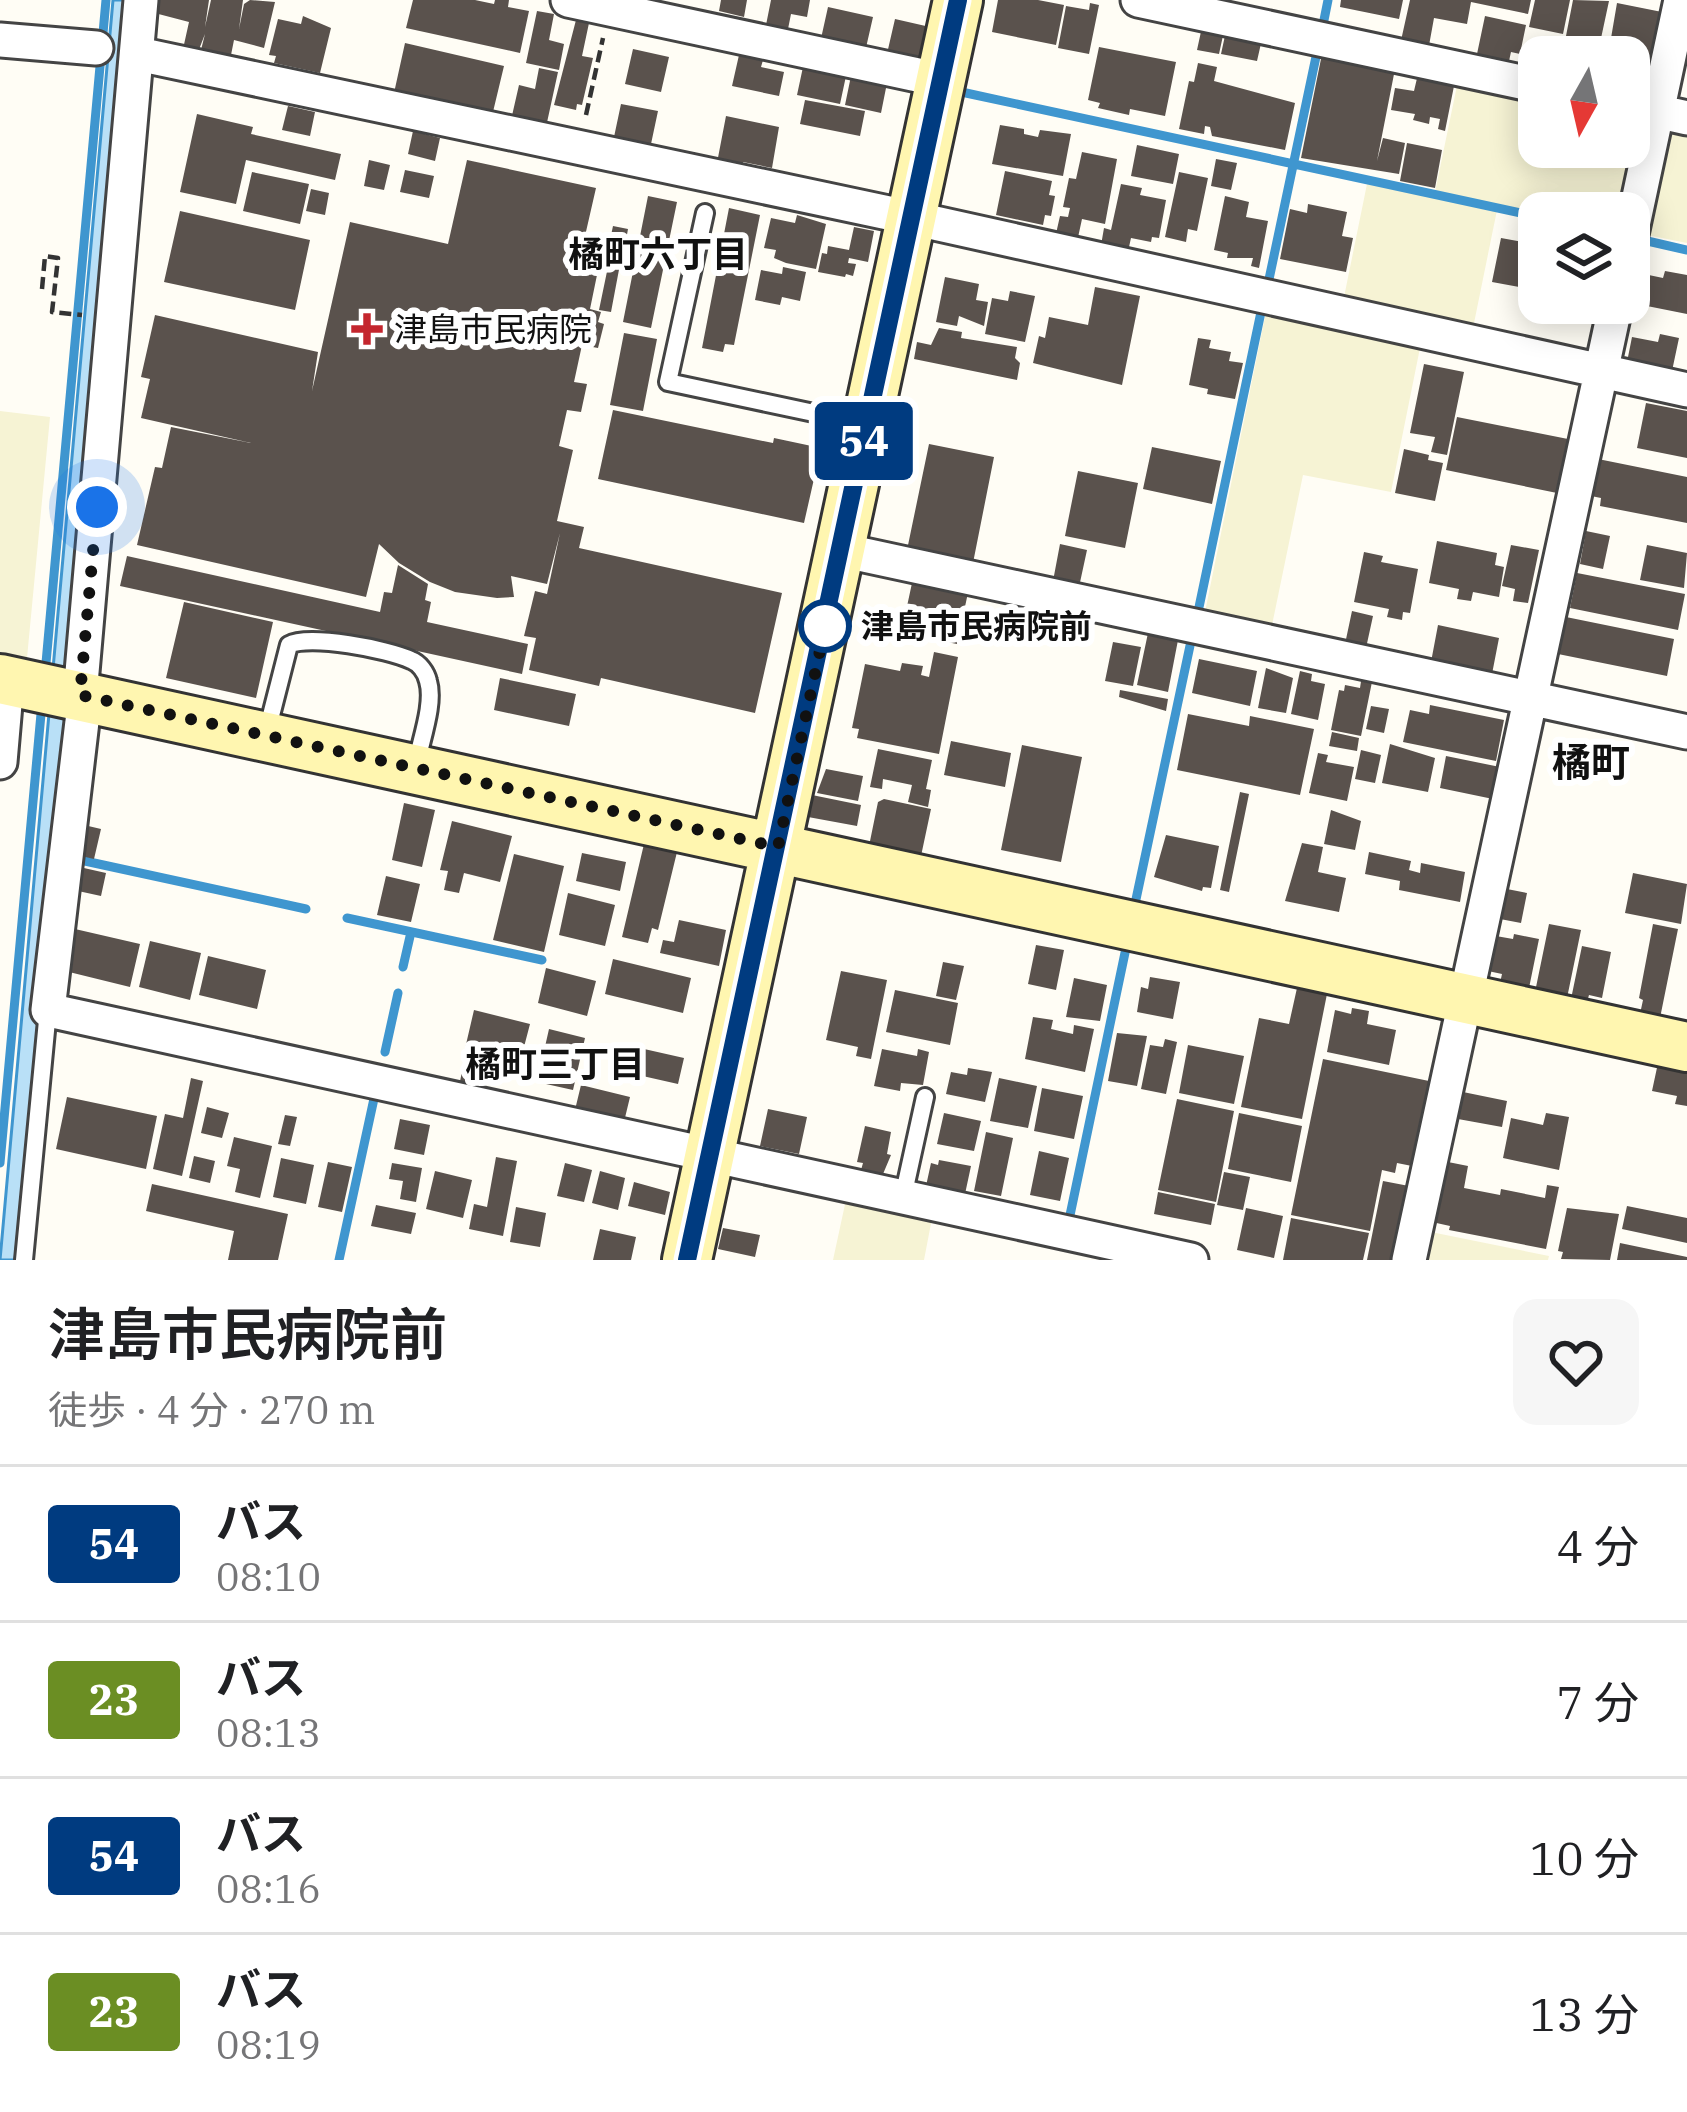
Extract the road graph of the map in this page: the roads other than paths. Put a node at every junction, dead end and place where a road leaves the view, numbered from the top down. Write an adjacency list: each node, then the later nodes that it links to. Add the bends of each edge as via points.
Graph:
1 (142, 0): 8 (street)
2 (568, 0): 9 (street)
3 (958, 0): 9 (street)
4 (1138, 0): 10 (street)
5 (1681, 0): 11 (street)
6 (0, 40): 7 (street)
7 (96, 48)
8 (138, 54): 14 (street); 20 (street)
9 (941, 80): 14 (street)
10 (1518, 81)
11 (1658, 111): 12 (street)
12 (1640, 192)
13 (705, 213): 18 (lane, via 668,382)
14 (912, 218): 16 (street); 18 (street)
15 (1612, 324): 16 (street)
16 (1602, 372): 17 (street); 21 (street)
17 (1687, 391)
18 (868, 425): 19 (street)
19 (841, 550): 21 (street); 26 (street)
20 (42, 688): 23 (street); 24 (street); 28 (street)
21 (1531, 698): 22 (street); 27 (street)
22 (1687, 732)
23 (266, 736): 25 (street); 25 (lane, via 284,655 298,640 396,656 414,660 430,686)
24 (0, 762)
25 (415, 768): 26 (street)
26 (778, 847): 27 (street); 31 (street)
27 (1464, 999): 29 (street); 36 (street)
28 (48, 1010): 31 (street); 33 (lane)
29 (1687, 1047)
30 (925, 1097): 32 (lane)
31 (710, 1154): 32 (street); 34 (street)
32 (902, 1197): 35 (street)
33 (24, 1260)
34 (687, 1260)
35 (1191, 1260)
36 (1409, 1260)

